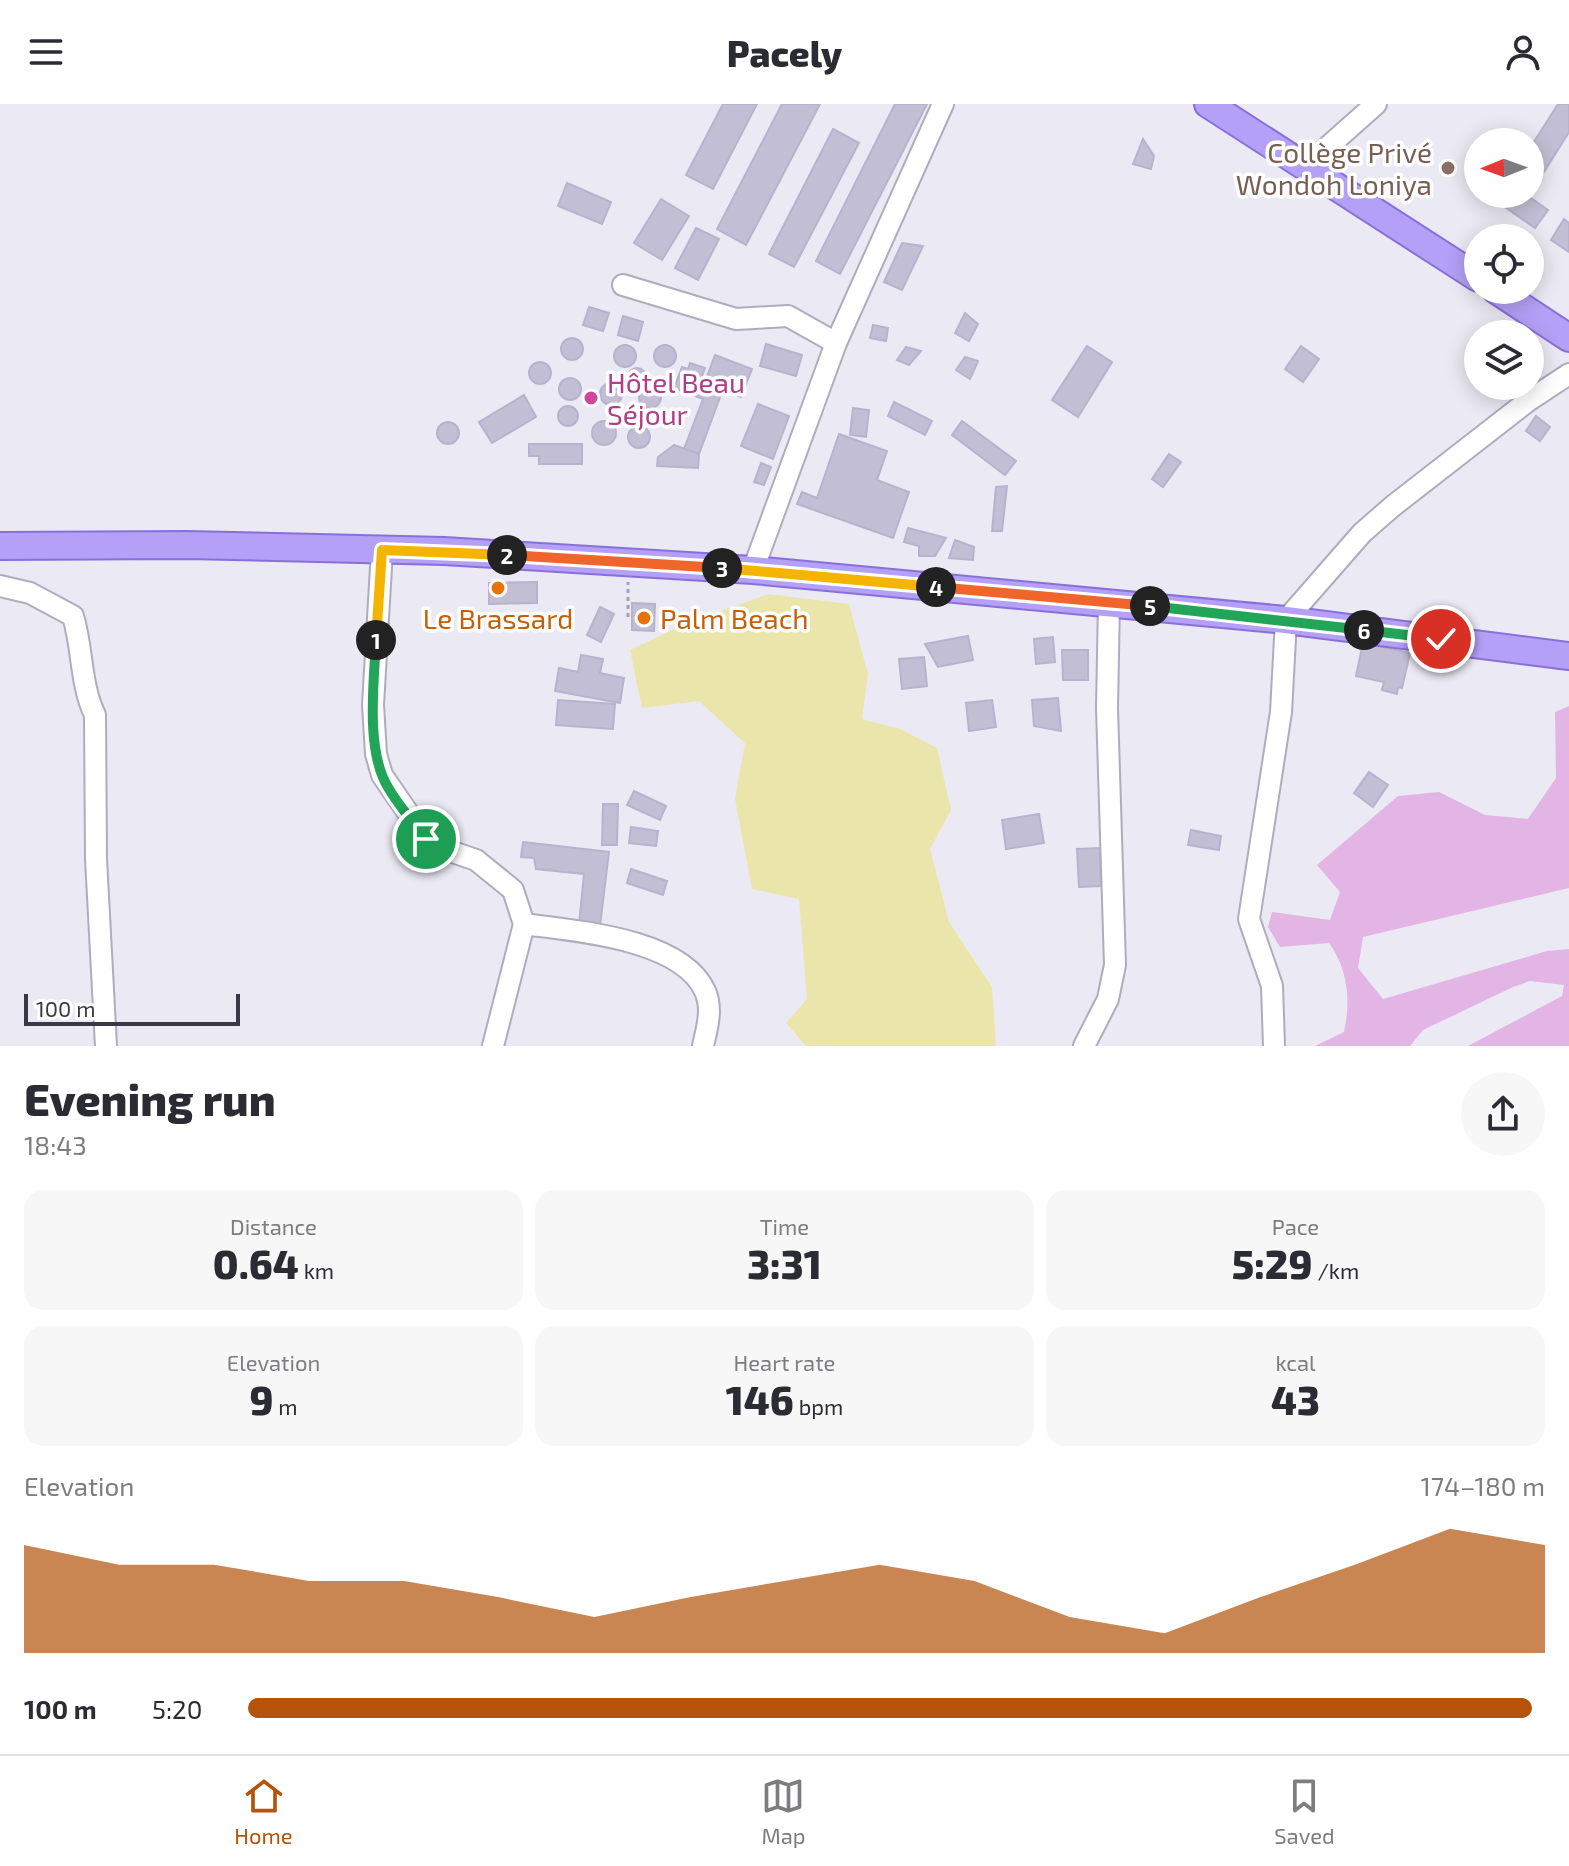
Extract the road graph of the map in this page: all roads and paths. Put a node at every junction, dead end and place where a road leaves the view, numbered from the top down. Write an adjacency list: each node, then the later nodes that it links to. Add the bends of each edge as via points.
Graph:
1 (943, 104): 9 (street)
2 (1208, 104): 4 (main road)
3 (1376, 104): 4 (street)
4 (1304, 168): 5 (main road)
5 (1464, 269)
6 (623, 285): 9 (street, via 736,319 788,316)
7 (1517, 304): 8 (main road)
8 (1569, 338)
9 (836, 343): 14 (street)
10 (1569, 374): 18 (street, via 1393,506 1362,533)
11 (0, 546): 12 (main road)
12 (382, 550): 13 (main road); 20 (street, via 373,705 382,775 426,839 476,860 513,890)
13 (628, 562): 14 (main road); 17 (path)
14 (753, 570): 16 (main road)
15 (0, 586): 21 (street, via 30,593 73,616 81,645 87,699 95,715)
16 (1109, 602): 18 (main road); 24 (street, via 1115,965 1108,999)
17 (628, 617)
18 (1286, 620): 19 (main road); 25 (street, via 1281,712 1249,919 1272,986)
19 (1569, 656)
20 (524, 924): 22 (street); 23 (street, via 647,944 689,972 705,990 710,1017)
21 (106, 1046)
22 (493, 1046)
23 (703, 1046)
24 (1084, 1046)
25 (1274, 1046)

